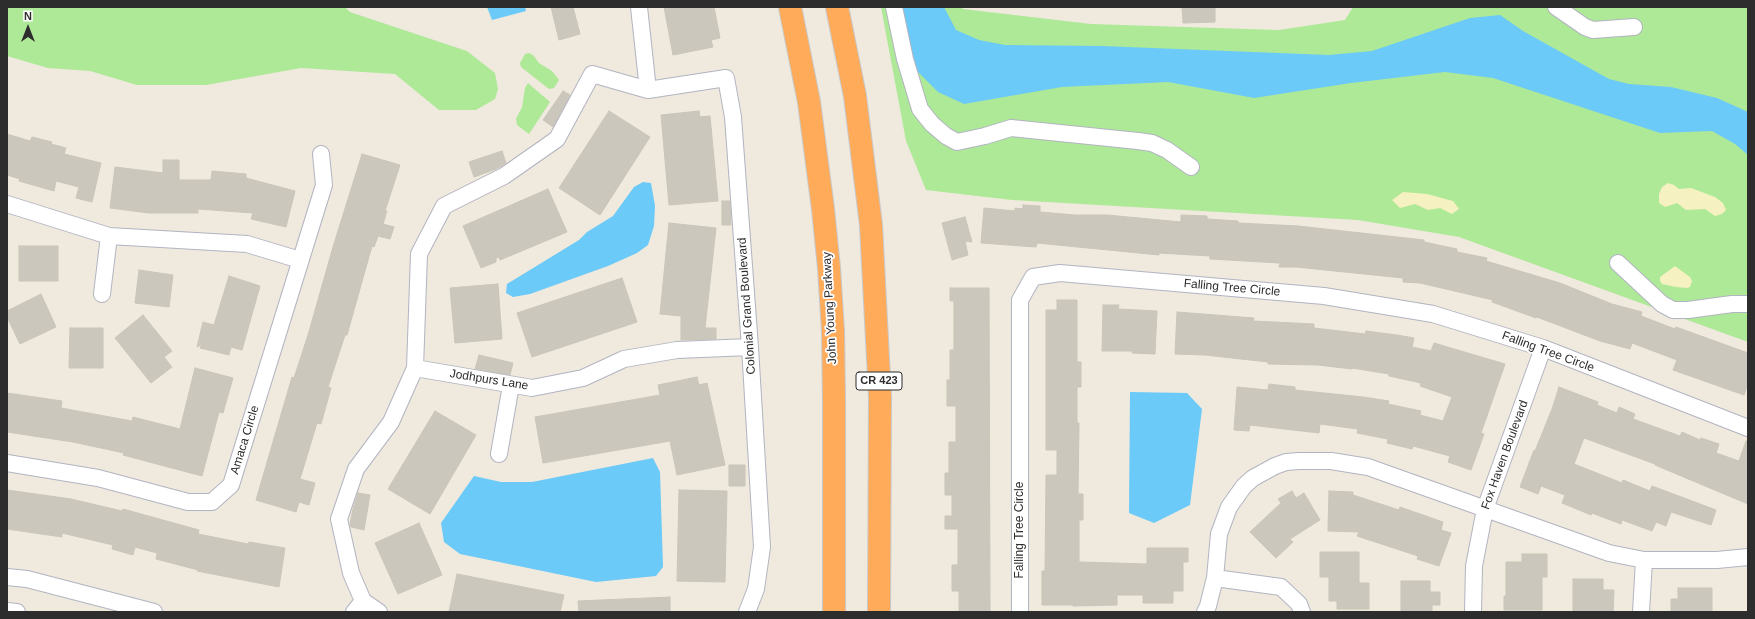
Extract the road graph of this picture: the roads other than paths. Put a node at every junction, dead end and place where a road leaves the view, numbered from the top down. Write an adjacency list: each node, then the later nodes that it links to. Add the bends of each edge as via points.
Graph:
1 (639, 7): 7 (street)
2 (790, 7): 34 (highway, John Young Parkway, via 809,102 829,268 834,393)
3 (837, 7): 35 (highway, CR 423, via 855,96 871,225 880,397)
4 (894, 7): 9 (street, via 905,59 920,109 932,124 957,142 1010,128 1138,141 1152,143 1167,150)
5 (1556, 7): 6 (street, via 1593,30)
6 (1634, 26)
7 (648, 90): 16 (street, Colonial Grand Boulevard, via 726,78 733,117); 18 (street, Colonial Grand Boulevard, via 592,74 558,139 504,176 444,206 419,254)
8 (321, 154): 12 (street, Amaca Circle, via 324,185)
9 (1191, 167)
10 (7, 204): 11 (street)
11 (109, 236): 12 (street, via 247,244); 14 (street)
12 (300, 260): 22 (street, Amaca Circle, via 231,485 212,502 188,502 98,478)
13 (1618, 263): 15 (street, via 1662,304 1673,310)
14 (102, 294)
15 (1748, 304)
16 (750, 347): 19 (street, Jodhpurs Lane, via 670,352 624,359 583,378 532,388); 33 (street, Colonial Grand Boulevard, via 762,546 756,589)
17 (1543, 348): 20 (street, Falling Tree Circle); 23 (street, Fox Haven Boulevard); 36 (street, Falling Tree Circle, via 1433,314 1324,296 1060,273 1033,277 1020,300)
18 (415, 368): 19 (street, Jodhpurs Lane); 28 (street, Colonial Grand Boulevard, via 391,422 356,470 339,519)
19 (511, 385): 21 (street)
20 (1748, 428)
21 (499, 454)
22 (7, 463)
23 (1485, 509): 25 (street, via 1609,553); 27 (street, via 1361,466 1331,461 1286,462 1253,478 1229,507 1219,534); 39 (street, Fox Haven Boulevard, via 1474,566)
24 (1748, 557): 25 (street, via 1717,560)
25 (1644, 560): 40 (street)
26 (7, 576): 31 (street, via 28,579)
27 (1215, 578): 37 (street); 38 (street, via 1281,587 1299,604)
28 (359, 607): 32 (street, Colonial Grand Boulevard)
29 (7, 611): 30 (street)
30 (17, 612)
31 (154, 612)
32 (379, 612)
33 (747, 612)
34 (834, 612)
35 (879, 612)
36 (1020, 612)
37 (1205, 612)
38 (1302, 612)
39 (1473, 612)
40 (1641, 612)

